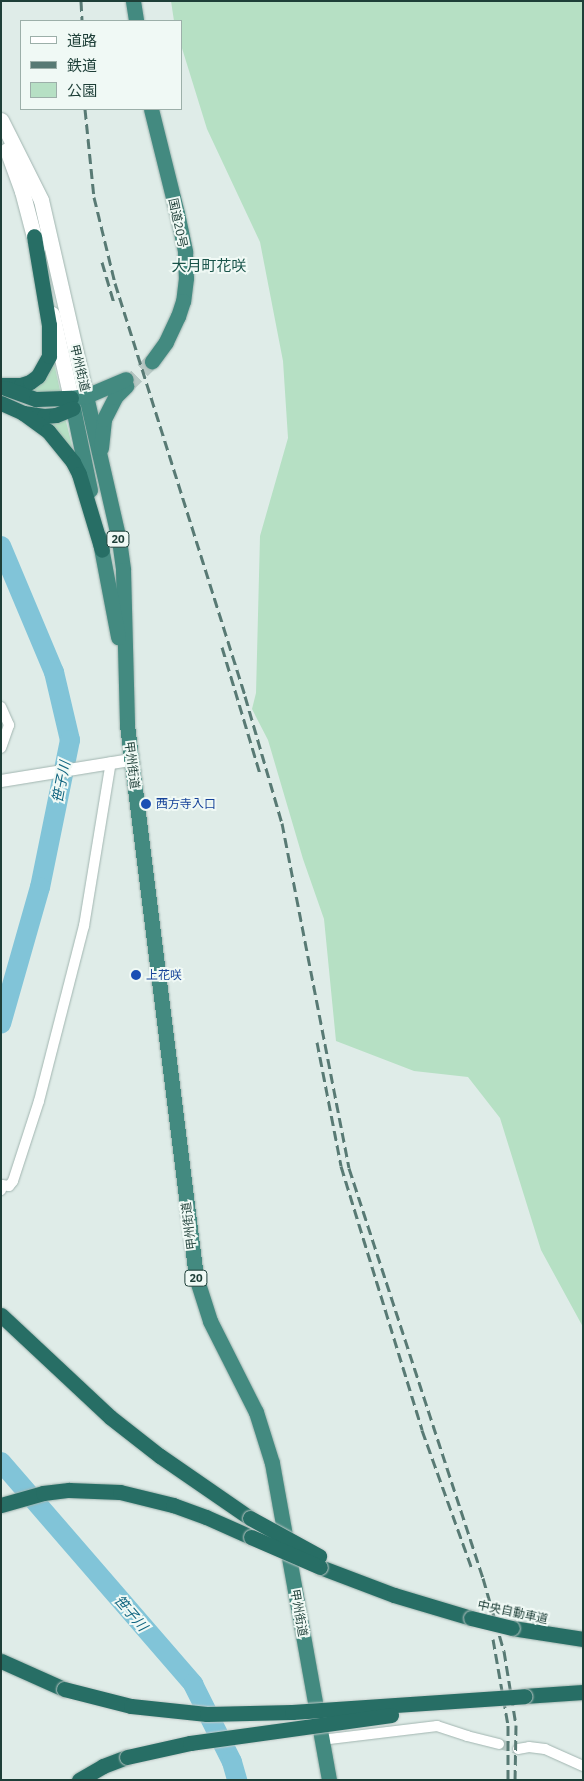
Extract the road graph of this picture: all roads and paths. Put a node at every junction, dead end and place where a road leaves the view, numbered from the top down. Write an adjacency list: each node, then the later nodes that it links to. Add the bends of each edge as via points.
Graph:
1 (133, 1): 2 (highway)
2 (136, 20)
3 (151, 110): 7 (highway, 国道20号, via 177,213 185,252 186,278 178,316 166,342)
4 (1, 120): 9 (main road, 甲州街道, via 41,200)
5 (1, 133): 6 (main road, 甲州街道)
6 (34, 236): 8 (highway, via 49,324 49,356 38,376 30,382); 11 (main road, 甲州街道)
7 (152, 361)
8 (1, 386): 11 (highway, via 36,399)
9 (86, 396): 11 (highway); 13 (highway, 甲州街道 / 20); 13 (highway, via 126,383 104,419)
10 (1, 403): 12 (highway)
11 (72, 403): 12 (highway, via 56,415); 14 (highway, 甲州街道 / 20)
12 (23, 413): 14 (highway, via 48,431 73,462)
13 (100, 462): 15 (highway, 甲州街道 / 20, via 123,570)
14 (102, 550): 15 (highway, 甲州街道 / 20)
15 (125, 686): 18 (highway, 甲州街道 / 20)
16 (1, 707): 17 (street, via 9,725)
17 (1, 748)
18 (131, 760): 19 (street); 29 (highway, 甲州街道 / 20, via 196,1277 210,1321 256,1412 268,1449)
19 (111, 762): 20 (street); 21 (street, via 84,926 39,1101 13,1181 9,1186 2,1185)
20 (4, 780)
21 (1, 1190)
22 (1, 1315): 24 (highway, bridge, via 110,1417 160,1456)
23 (1, 1505): 24 (highway, bridge, via 43,1493 96,1490 154,1500)
24 (320, 1562): 25 (highway, 中央自動車道, bridge, via 386,1592 471,1618)
25 (583, 1639)
26 (1, 1661): 28 (highway, bridge, via 64,1689 131,1706 207,1714 292,1712)
27 (578, 1692): 28 (highway)
28 (524, 1697): 33 (highway, bridge, via 190,1742 127,1757)
29 (322, 1740): 30 (street, via 437,1726); 34 (highway, 甲州街道 / 20)
30 (499, 1744)
31 (518, 1749): 32 (street, via 546,1749)
32 (583, 1766)
33 (79, 1780)
34 (329, 1780)

